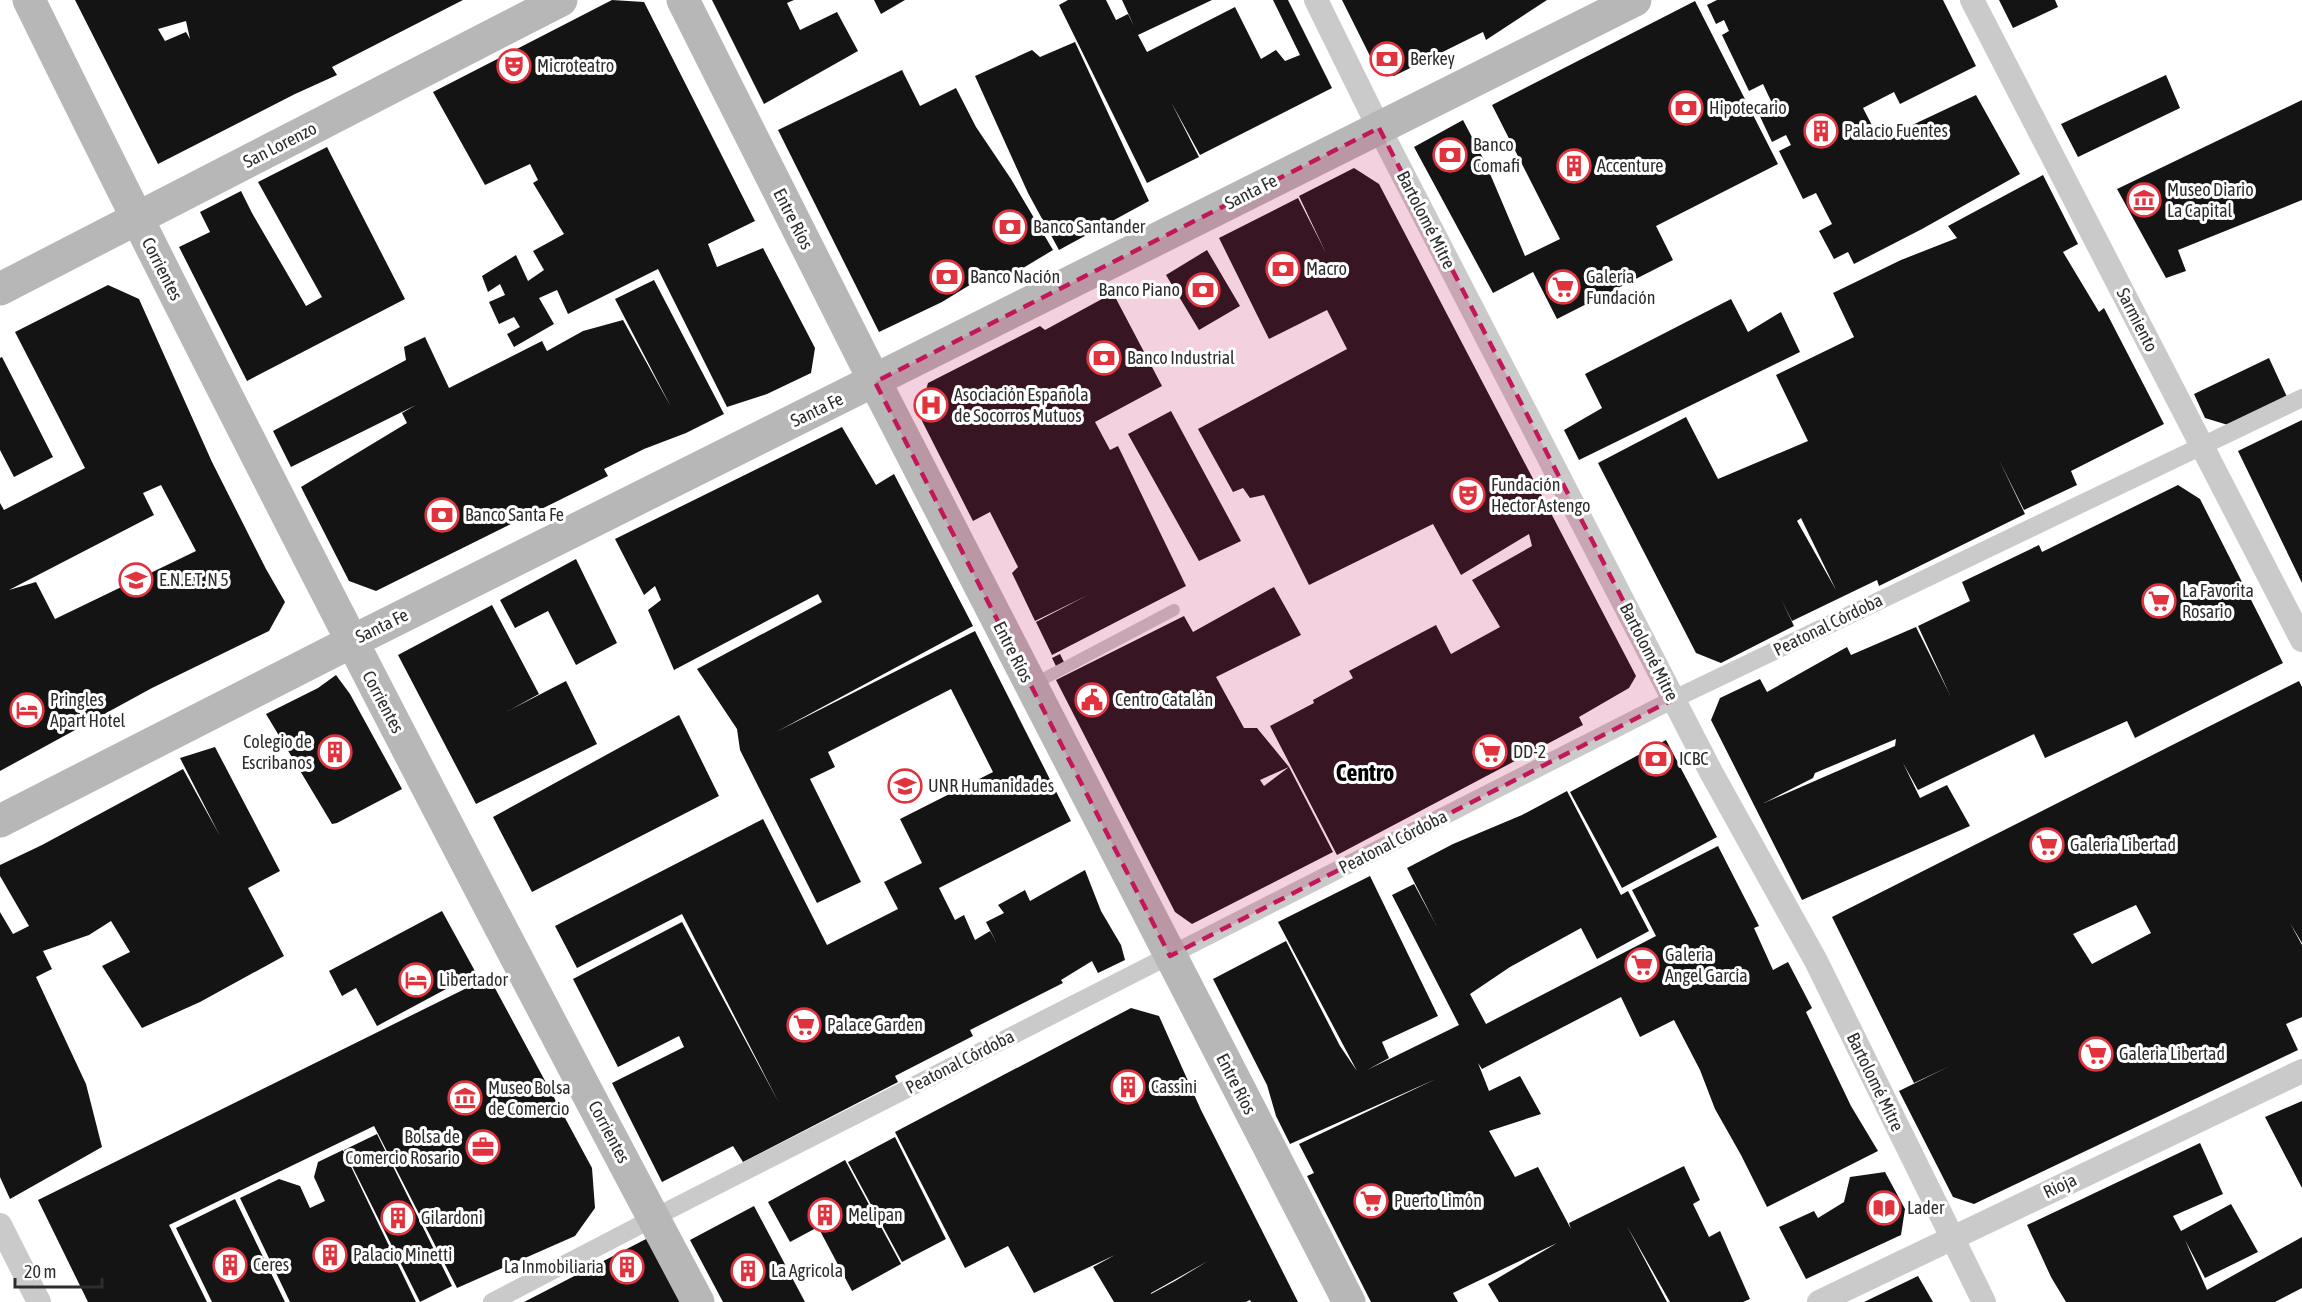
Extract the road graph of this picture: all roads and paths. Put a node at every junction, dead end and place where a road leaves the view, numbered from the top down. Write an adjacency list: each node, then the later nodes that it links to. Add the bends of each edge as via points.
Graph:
1 (29, 0): 8 (main road, Corrientes)
2 (561, 0): 8 (main road, San Lorenzo)
3 (683, 0): 10 (main road, Entre Ríos)
4 (1316, 0): 7 (street, Bartolomé Mitre)
5 (1635, 0): 7 (main road, Santa Fe)
6 (1972, 0): 12 (street, Sarmiento)
7 (1379, 128): 10 (main road, Santa Fe); 17 (street, Bartolomé Mitre)
8 (137, 219): 9 (main road, San Lorenzo); 15 (main road, Corrientes)
9 (0, 289)
10 (874, 382): 15 (main road, Santa Fe); 16 (main road, Entre Ríos)
11 (2302, 398): 12 (street, Peatonal Córdoba)
12 (2202, 447): 14 (street, Sarmiento); 17 (street, Peatonal Córdoba)
13 (1174, 610): 16 (lane)
14 (2302, 640)
15 (351, 642): 18 (main road, Santa Fe); 21 (main road, Corrientes)
16 (1030, 686): 19 (main road, Entre Ríos)
17 (1674, 699): 19 (street, Peatonal Córdoba); 23 (street, Bartolomé Mitre, via 1816,961)
18 (0, 821)
19 (1170, 956): 21 (street, Peatonal Córdoba); 27 (main road, Entre Ríos)
20 (2302, 1071): 23 (street, Rioja)
21 (654, 1218): 25 (street, Peatonal Córdoba); 26 (main road, Corrientes)
22 (0, 1225): 24 (street)
23 (1952, 1238): 28 (street, Rioja); 29 (street, Bartolomé Mitre)
24 (30, 1299)
25 (492, 1302)
26 (698, 1302)
27 (1349, 1302)
28 (1819, 1302)
29 (1984, 1302)

